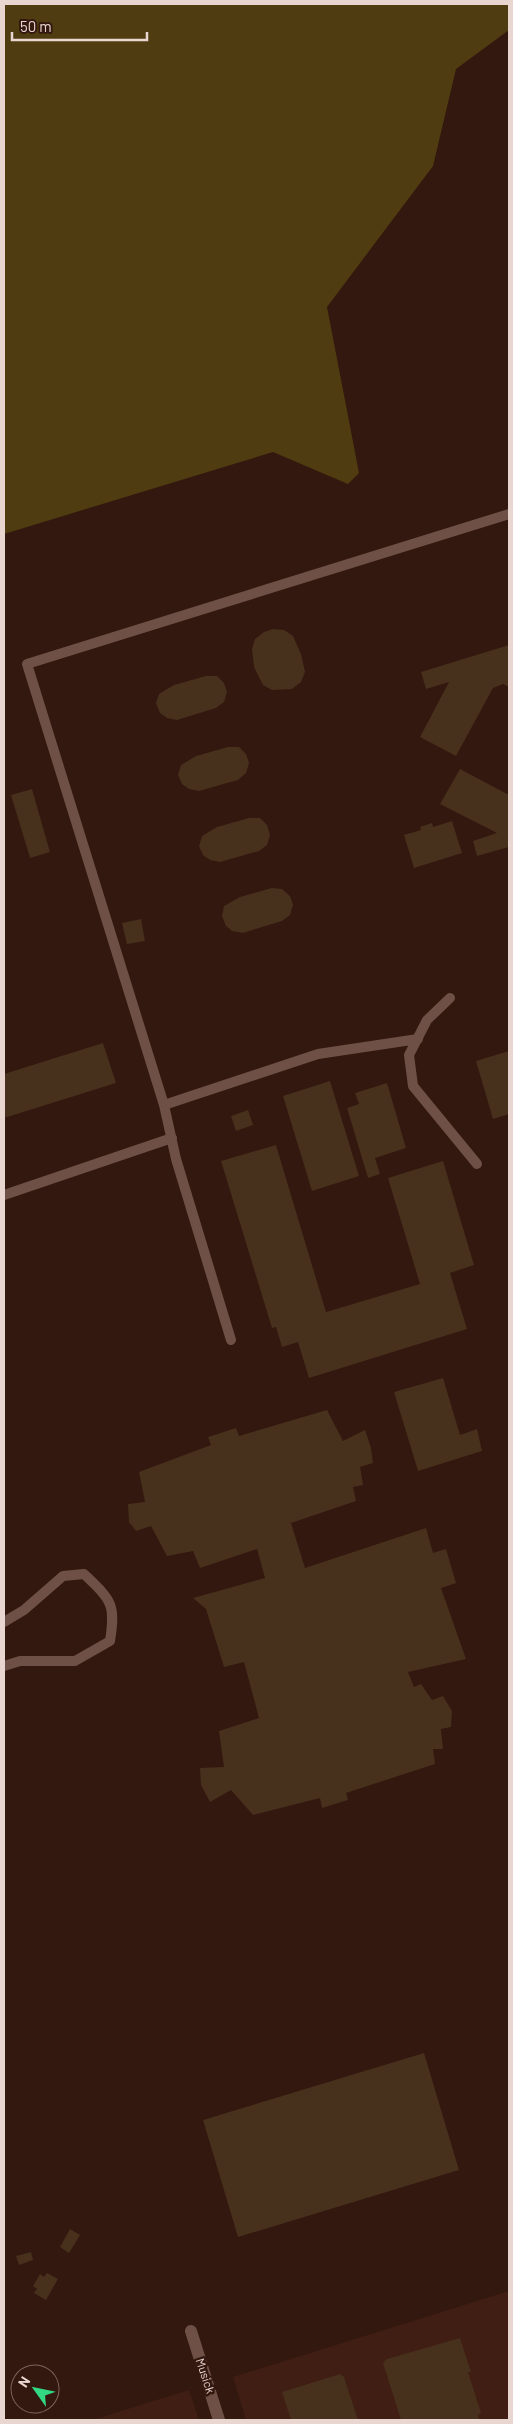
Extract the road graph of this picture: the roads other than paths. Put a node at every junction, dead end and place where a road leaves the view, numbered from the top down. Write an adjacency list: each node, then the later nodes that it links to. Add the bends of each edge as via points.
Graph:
1 (509, 514): 4 (lane, via 27,664)
2 (450, 998): 3 (lane, via 427,1020)
3 (418, 1038): 4 (lane, via 318,1054); 6 (lane, via 410,1055 413,1086)
4 (164, 1105): 5 (lane)
5 (172, 1138): 7 (lane); 8 (lane)
6 (477, 1164)
7 (4, 1195)
8 (231, 1340)
9 (4, 1622): 10 (lane, via 24,1610 63,1576 84,1574 108,1597 114,1617 110,1641 74,1661 20,1661)
10 (4, 1666)
11 (191, 2331): 12 (street, Musick)
12 (219, 2420)

